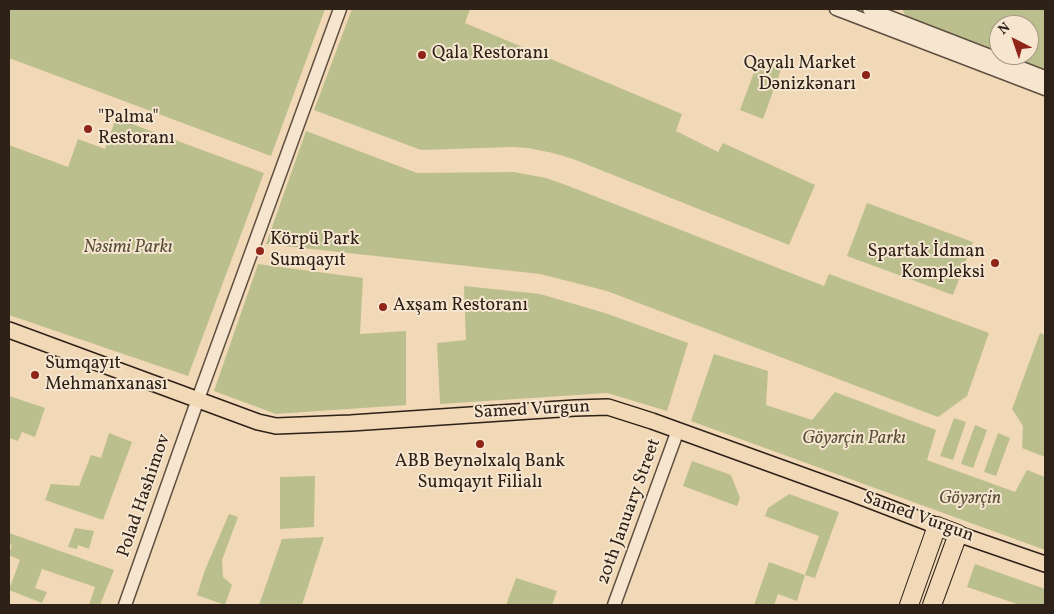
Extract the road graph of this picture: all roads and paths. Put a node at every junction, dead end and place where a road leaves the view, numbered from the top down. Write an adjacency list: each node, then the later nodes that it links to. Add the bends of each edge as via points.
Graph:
1 (340, 9): 7 (street, Polad Hashimov)
2 (836, 9): 5 (street)
3 (869, 9): 4 (street)
4 (1045, 77)
5 (1045, 89)
6 (9, 330): 7 (main road, Samed Vurgun)
7 (198, 399): 8 (main road, Samed Vurgun, via 276,426 592,406 621,410); 12 (street, Polad Hashimov)
8 (678, 430): 9 (main road, Samed Vurgun); 13 (street, 20th January Street)
9 (937, 526): 10 (highway, Samed Vurgun); 14 (highway)
10 (958, 534): 11 (main road, Samed Vurgun); 15 (highway)
11 (1045, 564)
12 (125, 605)
13 (614, 605)
14 (909, 605)
15 (932, 605)

